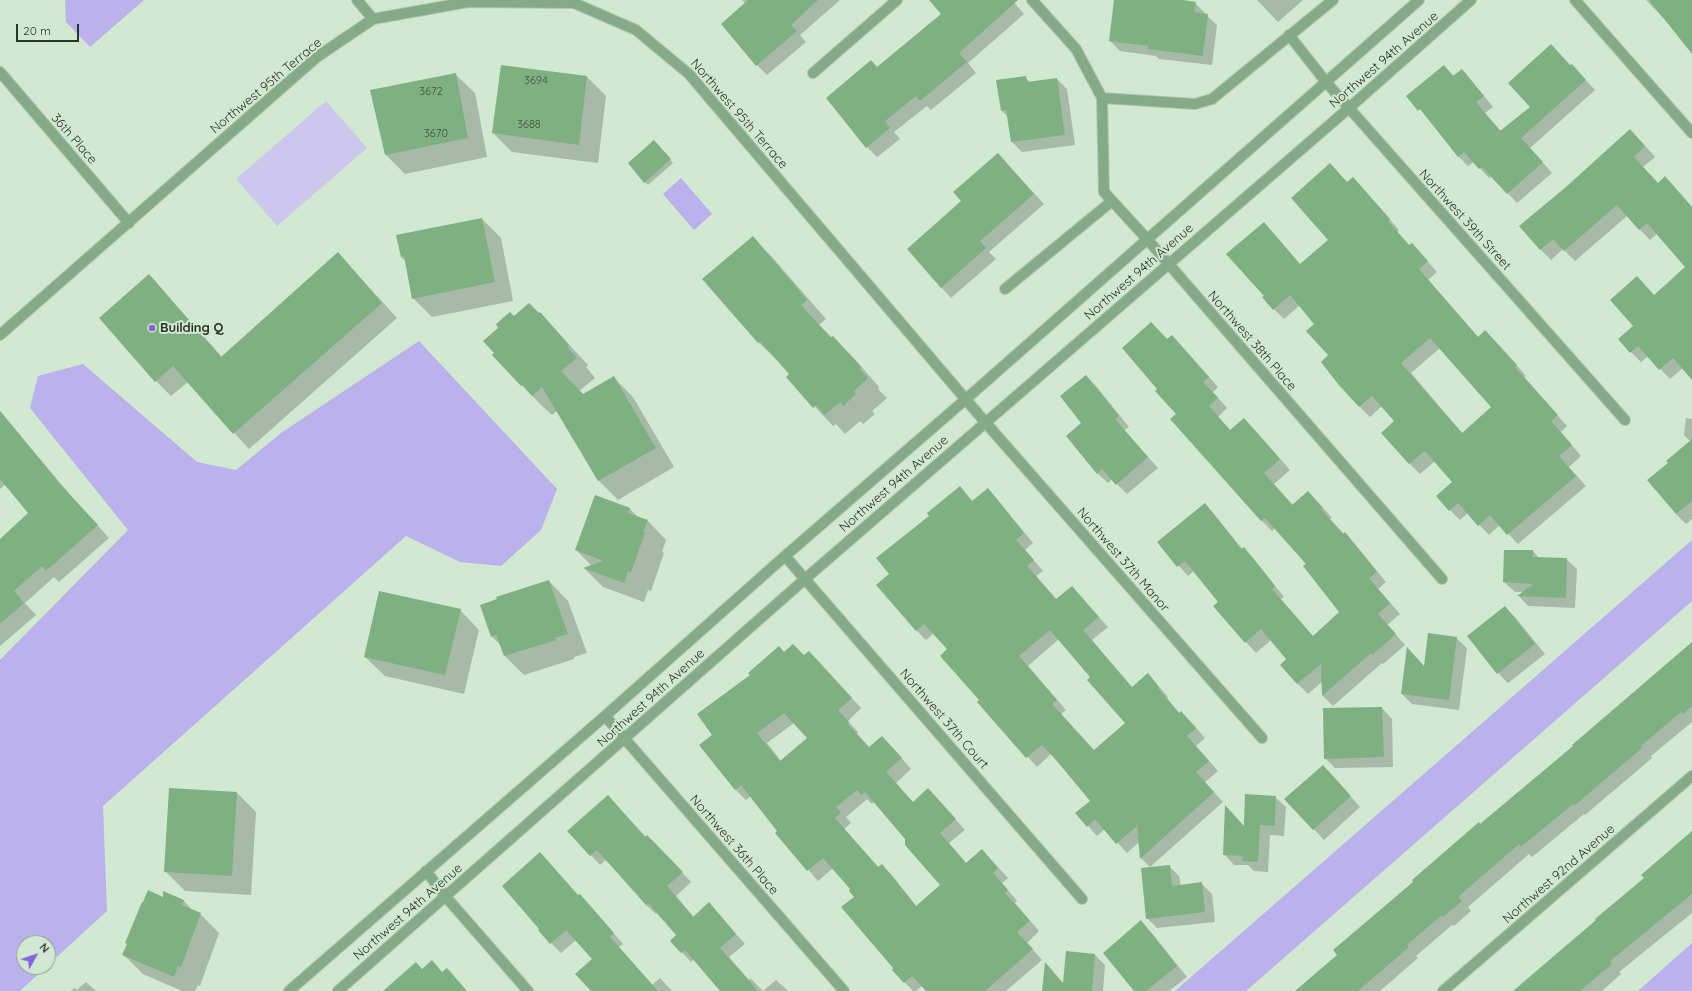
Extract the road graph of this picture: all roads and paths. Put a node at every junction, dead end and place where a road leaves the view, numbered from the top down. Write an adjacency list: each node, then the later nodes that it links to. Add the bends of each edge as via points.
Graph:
1 (357, 0): 9 (street)
2 (897, 0): 12 (street)
3 (1032, 0): 14 (street, Northwest 38th Place, via 1076,49)
4 (1333, 0): 10 (street)
5 (1419, 0): 13 (street, Northwest 94th Avenue)
6 (1471, 0): 15 (street, Northwest 94th Avenue)
7 (1575, 0): 16 (street)
8 (575, 1): 9 (street, Northwest 95th Terrace, via 468,2); 23 (street, Northwest 95th Terrace, via 636,30 689,74)
9 (373, 19): 18 (street, Northwest 95th Terrace, via 317,57)
10 (1290, 35): 13 (street, Northwest 39th Street); 14 (street, via 1212,99 1194,104)
11 (0, 72): 18 (street, 36th Place)
12 (813, 73)
13 (1326, 82): 15 (street, Northwest 39th Street); 19 (street, Northwest 94th Avenue)
14 (1102, 98): 17 (street, Northwest 38th Place, via 1104,192)
15 (1349, 108): 20 (street, Northwest 94th Avenue); 24 (street, Northwest 39th Street)
16 (1692, 133)
17 (1112, 200): 19 (street, Northwest 38th Place); 21 (street)
18 (129, 223): 22 (street, Northwest 95th Terrace)
19 (1147, 239): 20 (street, Northwest 38th Place); 23 (street, Northwest 94th Avenue)
20 (1168, 264): 25 (street, Northwest 94th Avenue); 27 (street, Northwest 38th Place)
21 (1005, 288)
22 (0, 335)
23 (966, 399): 25 (street, Northwest 37th Manor); 26 (street, Northwest 94th Avenue)
24 (1625, 420)
25 (984, 422): 28 (street, Northwest 94th Avenue); 30 (street, Northwest 37th Manor)
26 (785, 556): 28 (street, Northwest 37th Court); 29 (street, Northwest 94th Avenue)
27 (1442, 578)
28 (805, 579): 31 (street, Northwest 94th Avenue); 35 (street, Northwest 37th Court)
29 (605, 716): 31 (street, Northwest 36th Place); 33 (street, Northwest 94th Avenue)
30 (1262, 738)
31 (624, 739): 34 (street, Northwest 94th Avenue); 39 (street, Northwest 36th Place)
32 (1692, 776): 40 (street, Northwest 92nd Avenue)
33 (426, 871): 34 (street); 36 (street, Northwest 94th Avenue)
34 (446, 897): 37 (street, Northwest 94th Avenue); 38 (street)
35 (1082, 899)
36 (289, 991)
37 (338, 991)
38 (528, 991)
39 (844, 991)
40 (1443, 991)

